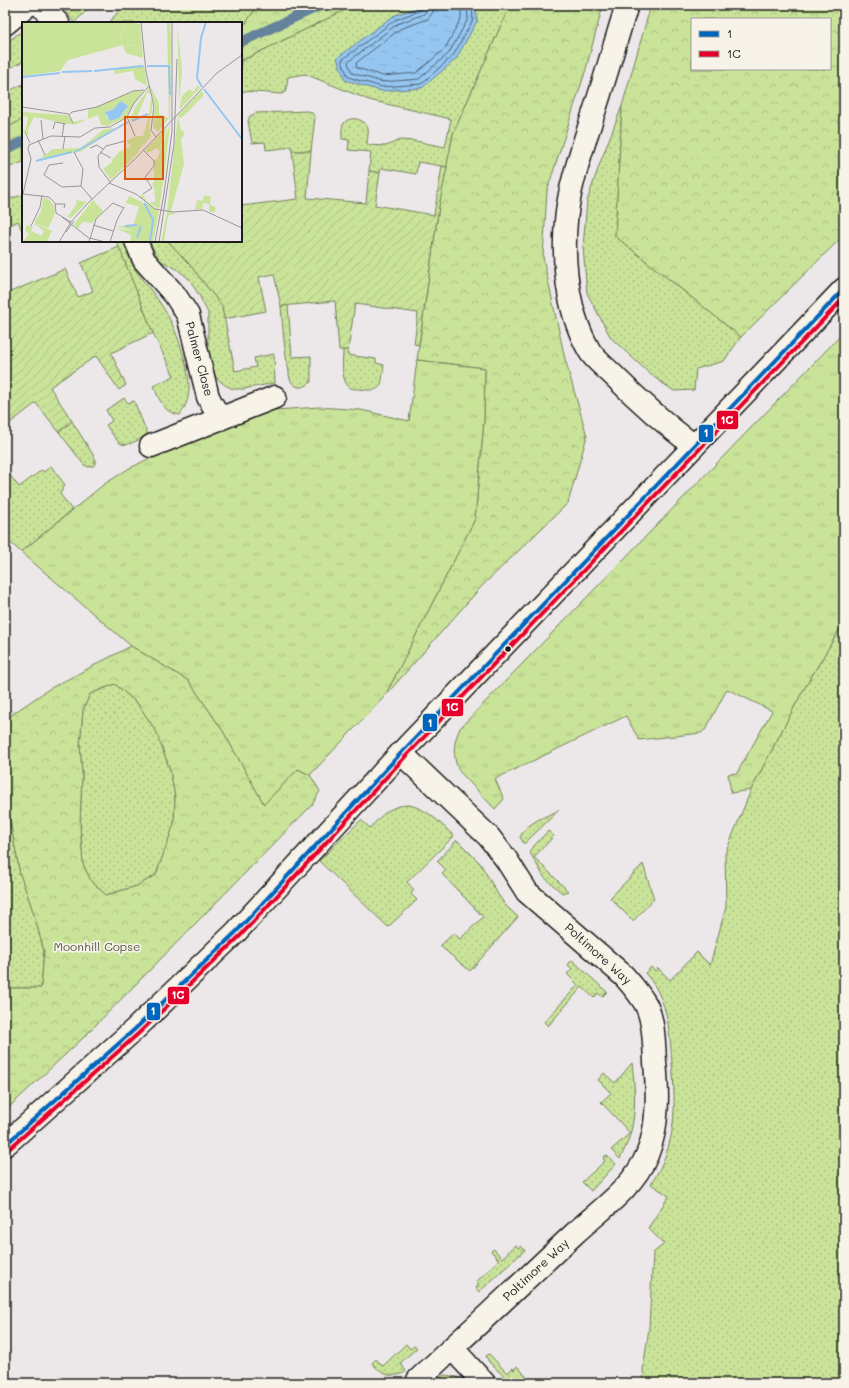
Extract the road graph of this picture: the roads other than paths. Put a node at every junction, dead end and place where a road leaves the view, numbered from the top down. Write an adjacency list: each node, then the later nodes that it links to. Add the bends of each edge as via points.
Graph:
1 (28, 5): 5 (street)
2 (40, 5): 4 (street)
3 (627, 5): 11 (street, via 570,194 565,240 569,292 578,326 590,352 638,401)
4 (57, 22)
5 (5, 24)
6 (136, 242): 9 (street, Palmer Close, via 144,260 176,294 188,315 208,398)
7 (844, 289): 11 (street)
8 (275, 398): 9 (street)
9 (220, 419): 10 (street)
10 (151, 446)
11 (694, 446): 12 (street)
12 (401, 753): 13 (street, via 236,932 107,1055); 14 (street, Poltimore Way, via 490,837 526,892 632,985 646,1006 652,1026 654,1047 657,1111 648,1154 638,1173 625,1188)
13 (5, 1146)
14 (452, 1348): 15 (street, Poltimore Way); 16 (street)
15 (418, 1380)
16 (484, 1383)

